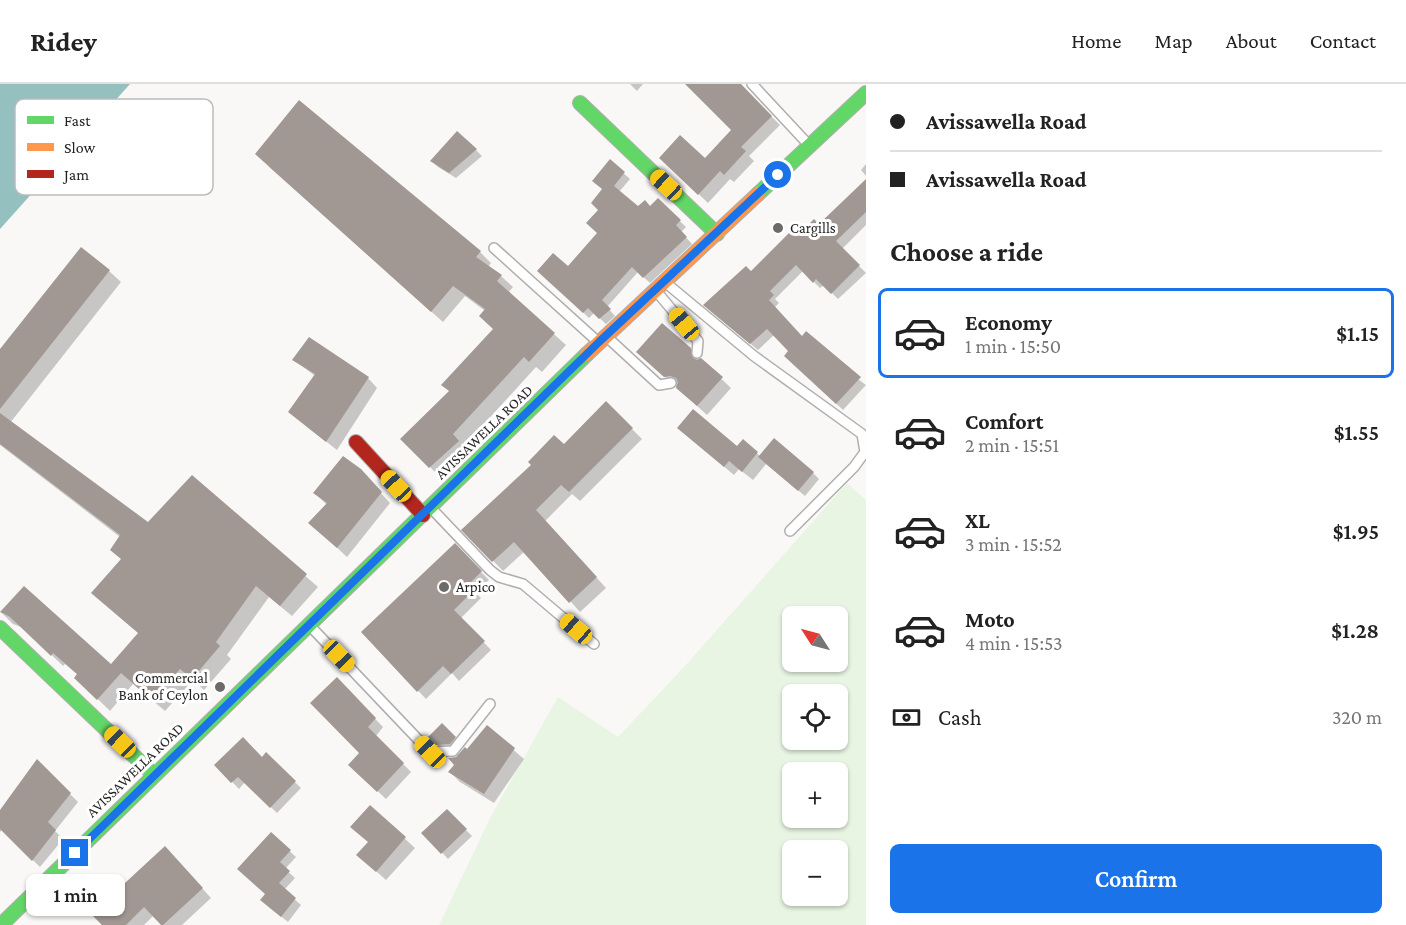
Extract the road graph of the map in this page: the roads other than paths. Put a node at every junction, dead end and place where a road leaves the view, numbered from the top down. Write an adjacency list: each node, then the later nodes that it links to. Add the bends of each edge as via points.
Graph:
1 (752, 84): 4 (lane)
2 (866, 93): 4 (main road, AVISSAWELLA ROAD)
3 (580, 103): 5 (main road)
4 (808, 145): 5 (main road, AVISSAWELLA ROAD)
5 (717, 234): 7 (main road, AVISSAWELLA ROAD)
6 (494, 248): 8 (lane)
7 (660, 286): 8 (main road, AVISSAWELLA ROAD); 9 (lane, via 698,340); 13 (lane, via 862,434 865,452 854,467)
8 (603, 339): 10 (lane, via 659,385); 12 (main road, AVISSAWELLA ROAD)
9 (697, 354)
10 (671, 383)
11 (356, 442): 12 (main road)
12 (427, 511): 14 (main road, AVISSAWELLA ROAD); 16 (lane, via 490,570 523,584)
13 (790, 531)
14 (308, 624): 17 (lane, via 430,752 453,752); 18 (main road, AVISSAWELLA ROAD)
15 (0, 628): 18 (main road)
16 (594, 644)
17 (490, 704)
18 (154, 775): 19 (main road, AVISSAWELLA ROAD)
19 (1, 925)

